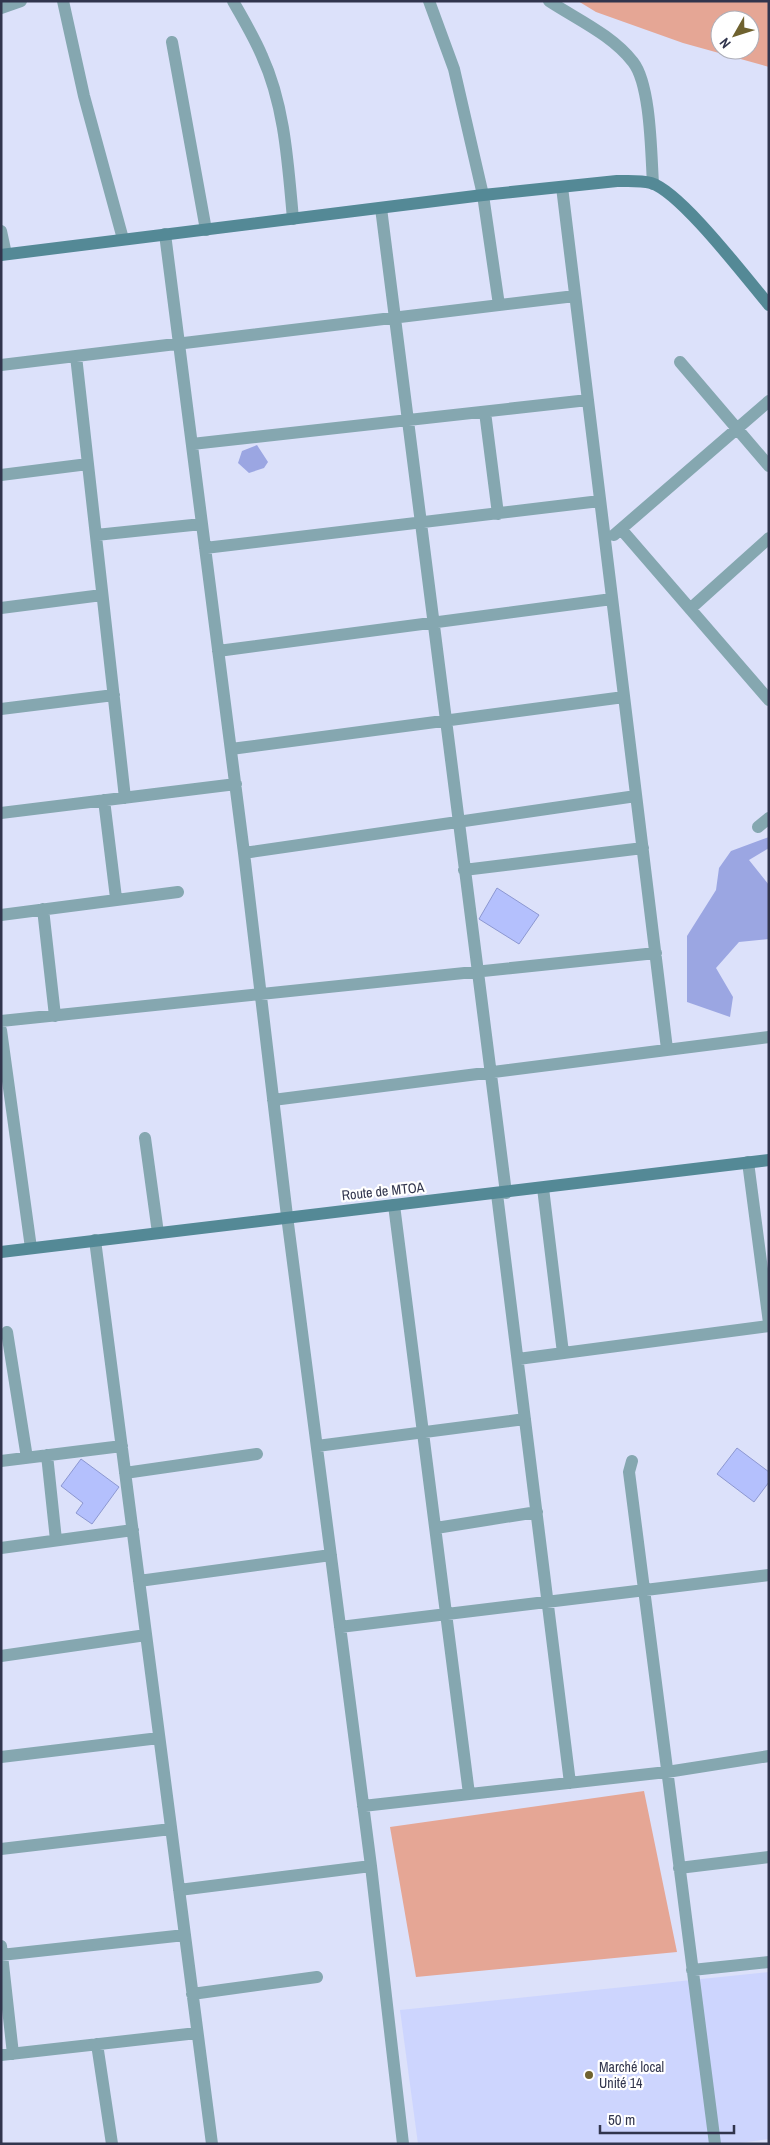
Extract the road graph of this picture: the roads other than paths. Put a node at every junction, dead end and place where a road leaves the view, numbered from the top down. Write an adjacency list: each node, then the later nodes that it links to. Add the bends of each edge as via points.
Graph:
1 (21, 1): 6 (street)
2 (63, 1): 16 (street, via 84,96)
3 (233, 1): 12 (street, via 263,57 273,86 288,162)
4 (429, 1): 10 (street, via 454,69)
5 (549, 1): 8 (street, via 604,35 635,64 644,91)
6 (1, 8)
7 (172, 42): 13 (street)
8 (653, 184): 9 (street, via 617,181); 19 (street, via 684,207)
9 (562, 187): 10 (street); 18 (street)
10 (482, 195): 11 (street); 20 (street)
11 (380, 208): 12 (street); 21 (street)
12 (293, 219): 13 (street)
13 (206, 230): 15 (street)
14 (1, 231): 17 (street)
15 (165, 234): 16 (street); 22 (street)
16 (123, 239): 17 (street)
17 (4, 254)
18 (575, 296): 20 (street); 26 (street)
19 (769, 304)
20 (499, 305): 21 (street)
21 (394, 317): 22 (street); 29 (street)
22 (179, 344): 23 (street); 31 (street)
23 (76, 356): 25 (street); 32 (street)
24 (680, 362): 30 (street)
25 (1, 365)
26 (588, 400): 28 (street); 35 (street)
27 (769, 401): 30 (street)
28 (485, 412): 29 (street); 36 (street)
29 (407, 420): 31 (street); 37 (street)
30 (737, 429): 33 (street); 39 (street)
31 (192, 444): 38 (street)
32 (88, 464): 34 (street); 40 (street)
33 (769, 466)
34 (1, 475)
35 (600, 501): 36 (street); 42 (street)
36 (498, 514): 37 (street)
37 (420, 523): 43 (street); 48 (street)
38 (202, 524): 40 (street); 43 (street)
39 (621, 529): 42 (street); 47 (street)
40 (96, 535): 44 (street)
41 (769, 538): 47 (street)
42 (605, 542): 45 (street)
43 (205, 548): 49 (street)
44 (102, 595): 46 (street); 50 (street)
45 (612, 599): 48 (street); 51 (street)
46 (1, 608)
47 (690, 609): 52 (street)
48 (433, 623): 49 (street); 54 (street)
49 (218, 651): 55 (street)
50 (114, 695): 53 (street); 58 (street)
51 (624, 697): 54 (street); 57 (street)
52 (769, 700)
53 (1, 709)
54 (446, 721): 55 (street); 62 (street)
55 (231, 749): 56 (street)
56 (236, 784): 58 (street); 65 (street)
57 (636, 796): 62 (street); 64 (street)
58 (125, 798): 59 (street)
59 (104, 800): 60 (street); 68 (street)
60 (1, 813)
61 (769, 818): 63 (street)
62 (458, 822): 65 (street); 66 (street)
63 (758, 827)
64 (643, 848): 66 (street); 71 (street)
65 (244, 853): 73 (street)
66 (464, 870): 72 (street)
67 (178, 892): 68 (street)
68 (116, 898): 69 (street)
69 (43, 909): 70 (street); 74 (street)
70 (1, 915)
71 (656, 953): 72 (street); 78 (street)
72 (478, 972): 73 (street); 79 (street)
73 (260, 994): 74 (street); 80 (street)
74 (55, 1016): 75 (street)
75 (1, 1021)
76 (1, 1030): 90 (street)
77 (769, 1037): 78 (street)
78 (667, 1050): 79 (street)
79 (490, 1072): 80 (street); 85 (street)
80 (273, 1100): 87 (street)
81 (145, 1138): 88 (street)
82 (769, 1160): 83 (street, Route de MTOA)
83 (748, 1162): 84 (street, Route de MTOA); 92 (street)
84 (544, 1188): 85 (street, Route de MTOA); 94 (street)
85 (501, 1193): 86 (street, Route de MTOA); 95 (street)
86 (394, 1205): 87 (street, Route de MTOA); 97 (street)
87 (287, 1216): 88 (street, Route de MTOA); 99 (street)
88 (158, 1233): 89 (street, Route de MTOA)
89 (95, 1240): 90 (street, Route de MTOA); 98 (street)
90 (31, 1248): 91 (street, Route de MTOA)
91 (1, 1252)
92 (769, 1324): 94 (street)
93 (7, 1332): 102 (street)
94 (563, 1353): 95 (street)
95 (518, 1359): 96 (street)
96 (525, 1419): 97 (street); 106 (street)
97 (423, 1432): 99 (street); 107 (street)
98 (122, 1446): 101 (street); 105 (street)
99 (317, 1446): 111 (street)
100 (257, 1454): 105 (street)
101 (47, 1456): 102 (street); 109 (street)
102 (27, 1458): 103 (street)
103 (1, 1461)
104 (632, 1462): 114 (street, via 628,1472)
105 (125, 1473): 108 (street)
106 (537, 1512): 107 (street); 115 (street)
107 (436, 1528): 116 (street)
108 (133, 1530): 109 (street); 113 (street)
109 (56, 1540): 110 (street)
110 (1, 1548)
111 (331, 1555): 113 (street); 117 (street)
112 (769, 1574): 114 (street)
113 (139, 1581): 118 (street)
114 (644, 1591): 115 (street); 123 (street)
115 (548, 1601): 116 (street); 124 (street)
116 (447, 1615): 117 (street); 125 (street)
117 (340, 1627): 126 (street)
118 (146, 1635): 119 (street); 120 (street)
119 (1, 1656)
120 (160, 1738): 122 (street); 127 (street)
121 (769, 1756): 123 (street)
122 (1, 1757)
123 (667, 1772): 124 (street); 131 (street)
124 (570, 1783): 125 (street)
125 (470, 1794): 126 (street)
126 (363, 1806): 130 (street)
127 (171, 1829): 128 (street); 132 (street)
128 (1, 1849)
129 (769, 1858): 131 (street)
130 (371, 1866): 132 (street); 144 (street)
131 (679, 1868): 136 (street)
132 (179, 1890): 133 (street)
133 (185, 1935): 134 (street); 138 (street)
134 (2, 1952): 141 (street)
135 (769, 1962): 136 (street)
136 (692, 1970): 145 (street)
137 (317, 1977): 138 (street)
138 (192, 1994): 139 (street)
139 (197, 2033): 140 (street); 143 (street)
140 (97, 2044): 141 (street); 142 (street)
141 (7, 2054)
142 (112, 2144)
143 (212, 2144)
144 (403, 2144)
145 (715, 2144)

